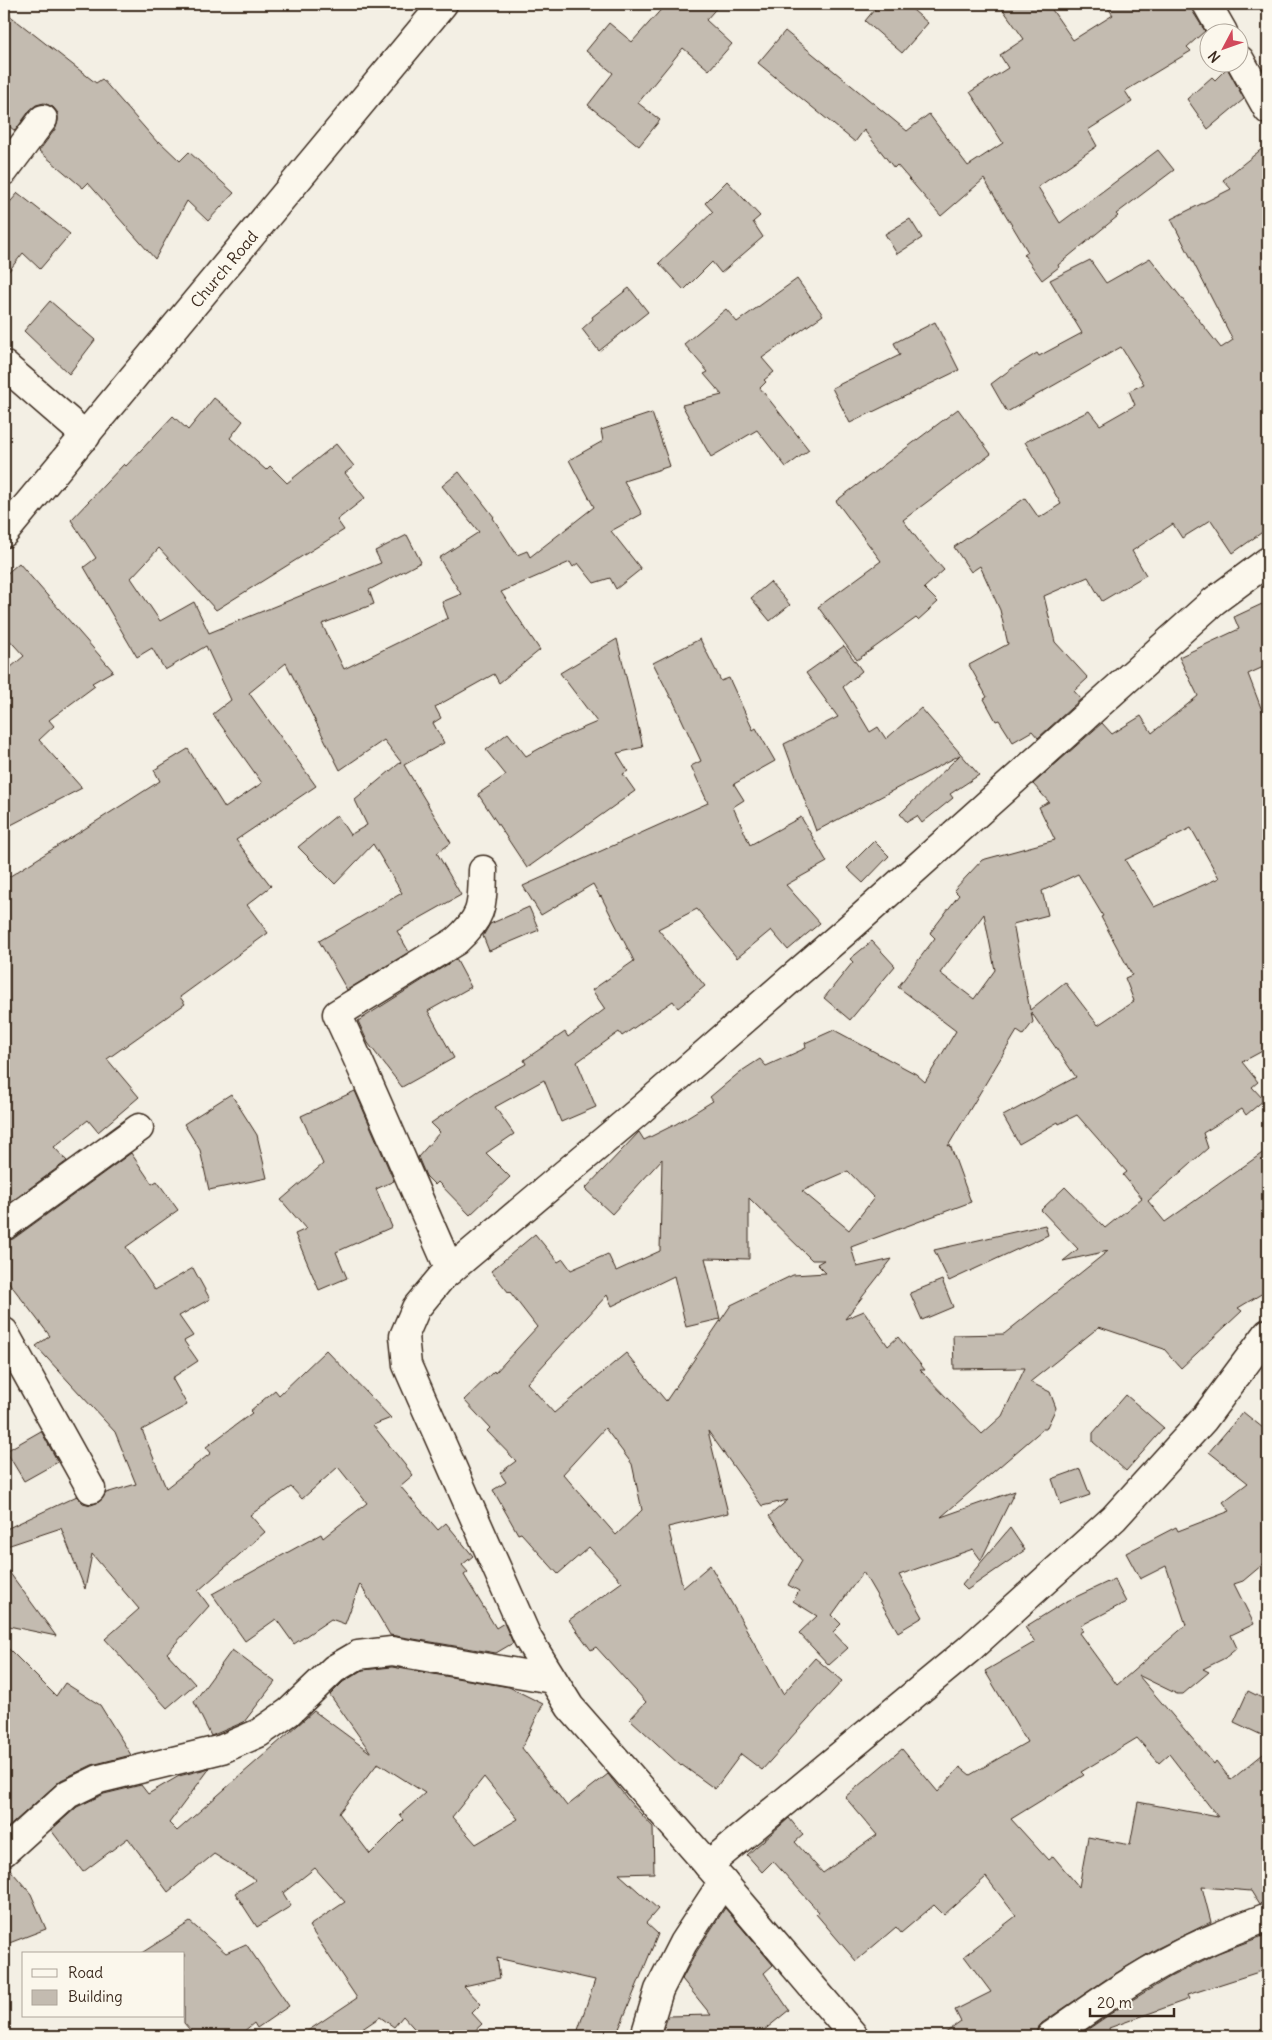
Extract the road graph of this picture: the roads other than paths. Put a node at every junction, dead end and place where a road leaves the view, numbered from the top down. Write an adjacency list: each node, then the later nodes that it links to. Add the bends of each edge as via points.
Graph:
1 (443, 4): 9 (street, Church Road)
2 (1207, 4): 3 (street)
3 (1217, 22)
4 (1247, 72): 5 (street)
5 (1268, 110)
6 (43, 119): 7 (street)
7 (4, 171)
8 (4, 365): 9 (street)
9 (86, 436): 10 (street, Church Road)
10 (4, 533)
11 (1268, 561): 15 (street, via 1214,601 848,929)
12 (483, 870): 15 (street, via 482,906 471,928 456,941 337,1014)
13 (139, 1128): 14 (street)
14 (4, 1226)
15 (450, 1270): 19 (street, via 416,1308 404,1336 407,1365 528,1639)
16 (4, 1332): 18 (street)
17 (1268, 1333): 21 (street, via 1204,1419 1114,1518 968,1650 782,1802)
18 (91, 1489)
19 (552, 1678): 20 (street, via 392,1651 358,1655 334,1669 289,1712 259,1733 222,1749 99,1779 68,1794); 21 (street, via 570,1707)
20 (4, 1852)
21 (716, 1874): 23 (street, via 659,1990); 24 (street)
22 (1268, 1918): 25 (street, via 1234,1930 1146,1972)
23 (644, 2036)
24 (854, 2036)
25 (1051, 2036)

